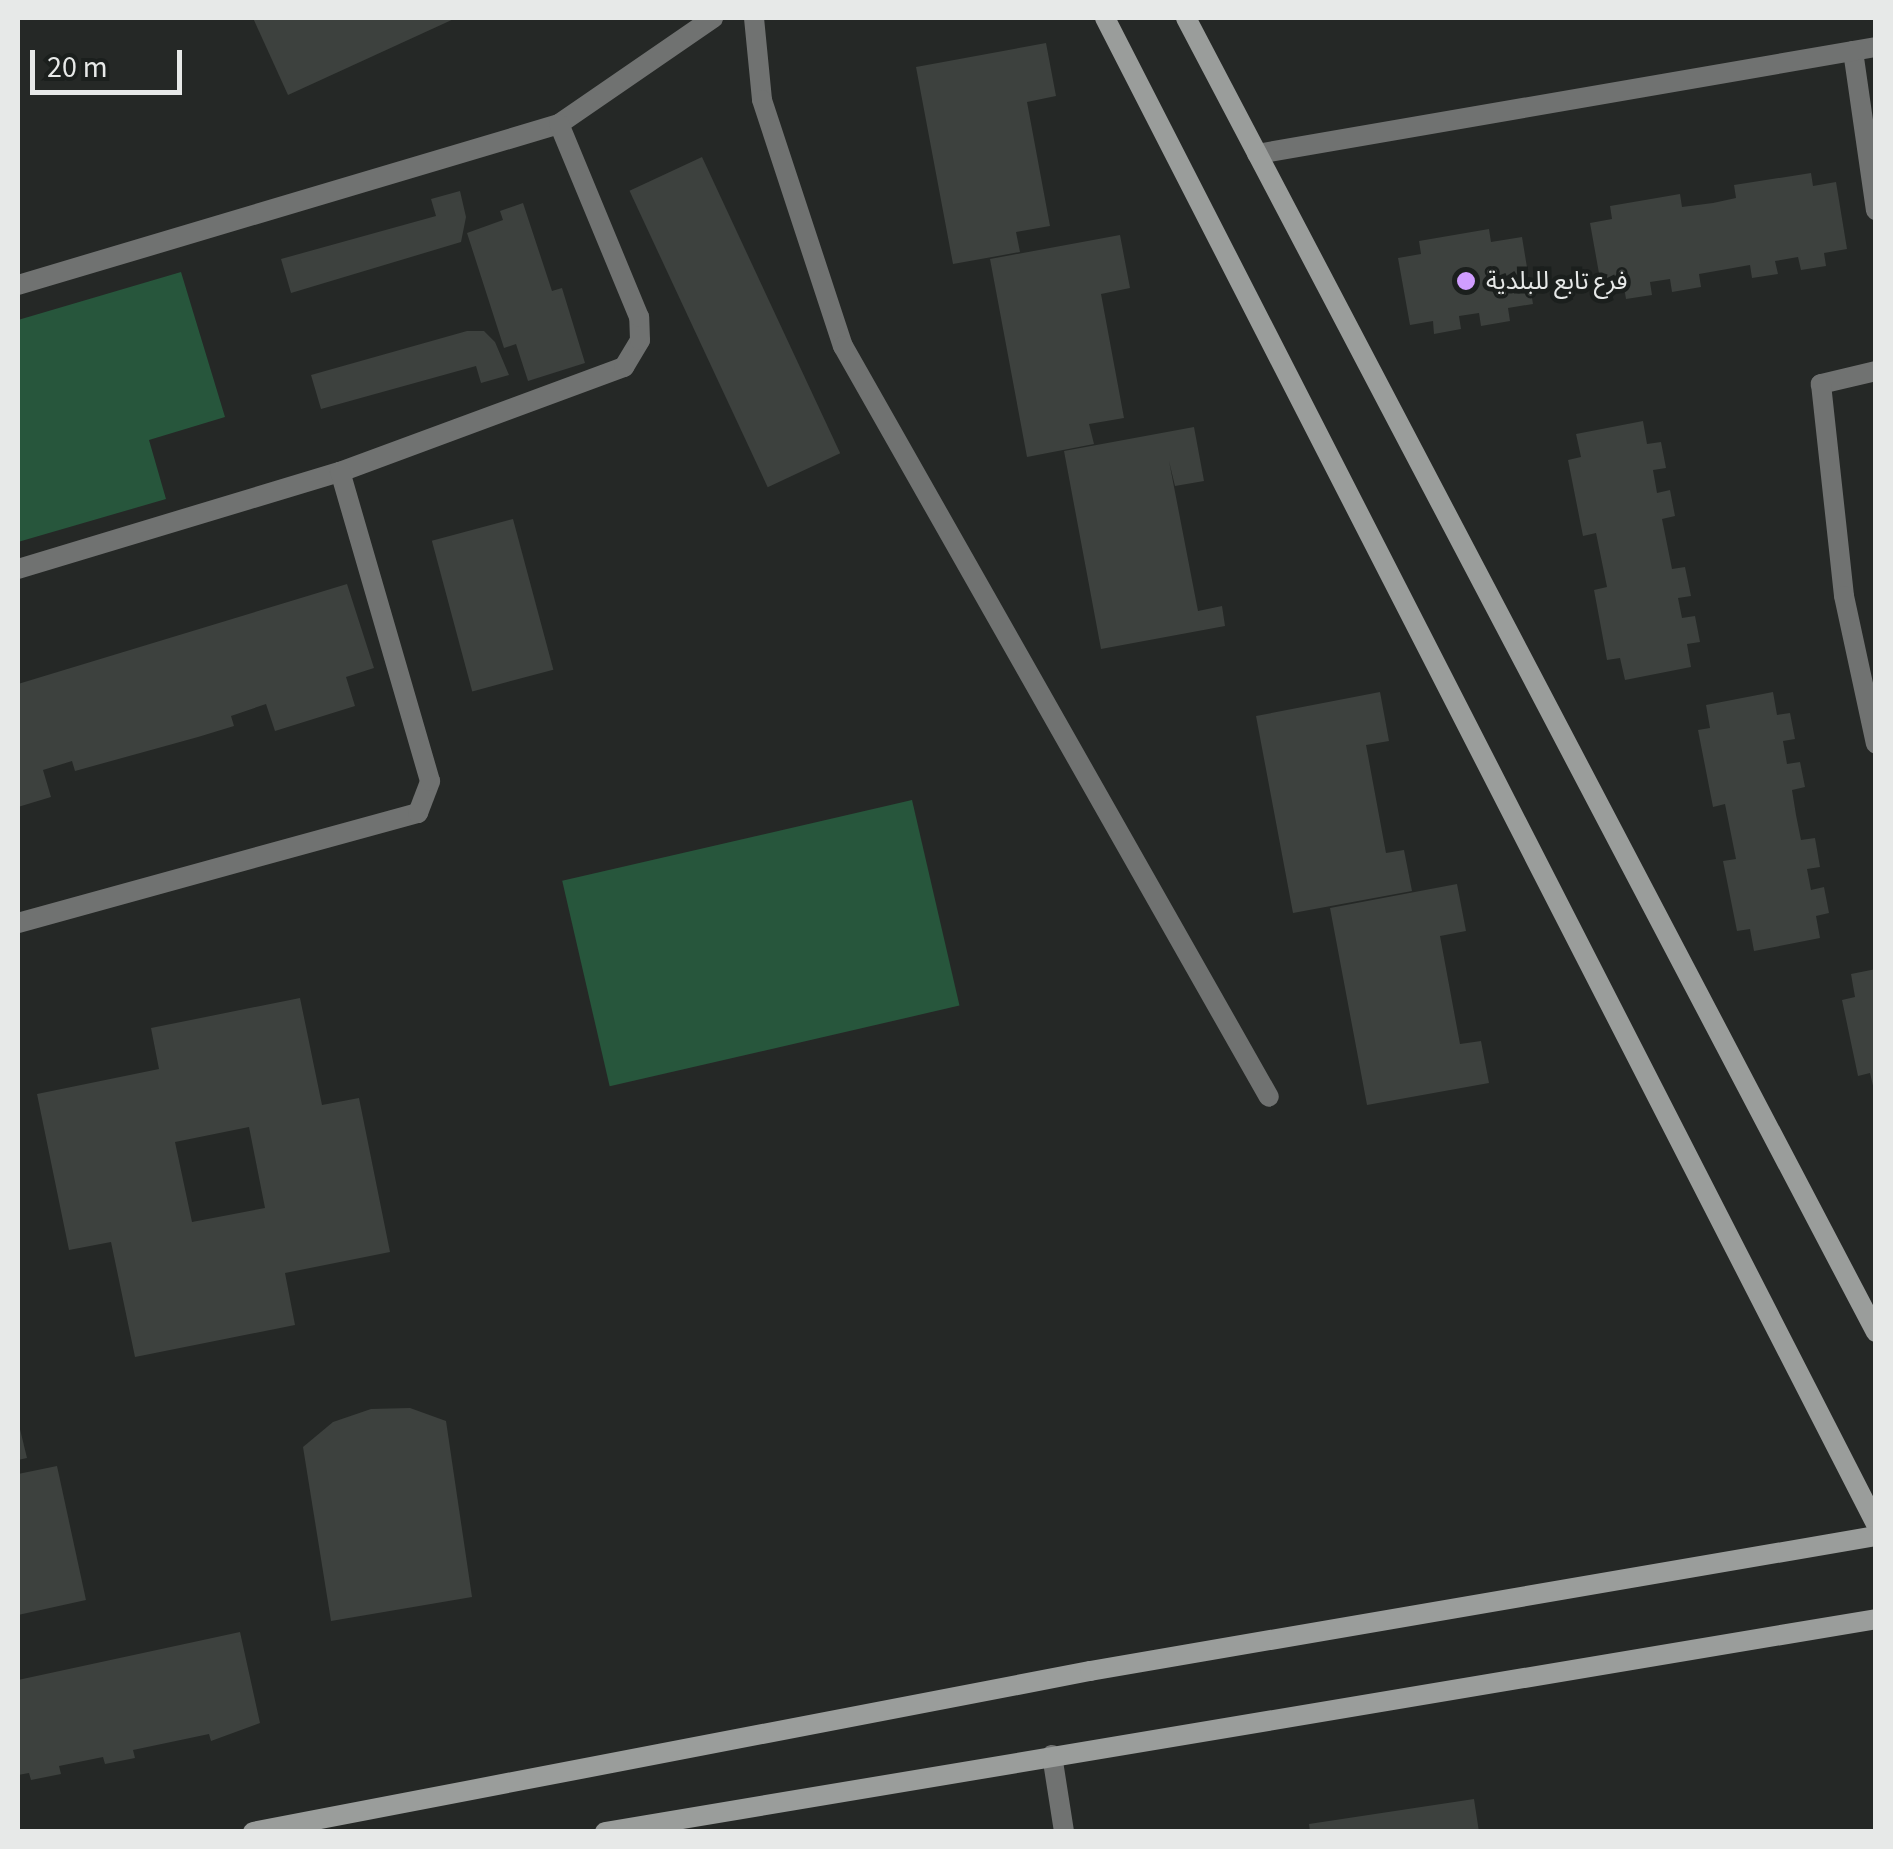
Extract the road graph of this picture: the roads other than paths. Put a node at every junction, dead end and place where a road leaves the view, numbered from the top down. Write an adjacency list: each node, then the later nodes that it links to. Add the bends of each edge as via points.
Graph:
1 (713, 18): 7 (street)
2 (754, 18): 16 (street, via 762,100 843,346)
3 (1105, 18): 18 (main road)
4 (1186, 18): 8 (main road)
5 (1876, 46): 6 (street)
6 (1852, 51): 8 (street); 9 (street)
7 (559, 124): 10 (street); 12 (street, via 639,316 633,356 607,375)
8 (1256, 154): 17 (main road)
9 (1876, 210)
10 (18, 286)
11 (1876, 370): 14 (street, via 1821,384 1844,596)
12 (340, 472): 13 (street); 15 (street, via 430,781 418,812)
13 (18, 569)
14 (1876, 744)
15 (18, 923)
16 (1270, 1097)
17 (1876, 1332)
18 (1876, 1524)
19 (1876, 1536): 23 (main road, via 1090,1671)
20 (1876, 1619): 21 (main road)
21 (1052, 1754): 22 (main road); 25 (street)
22 (640, 1828): 24 (main road)
23 (253, 1832)
24 (605, 1832)
25 (1064, 1832)

